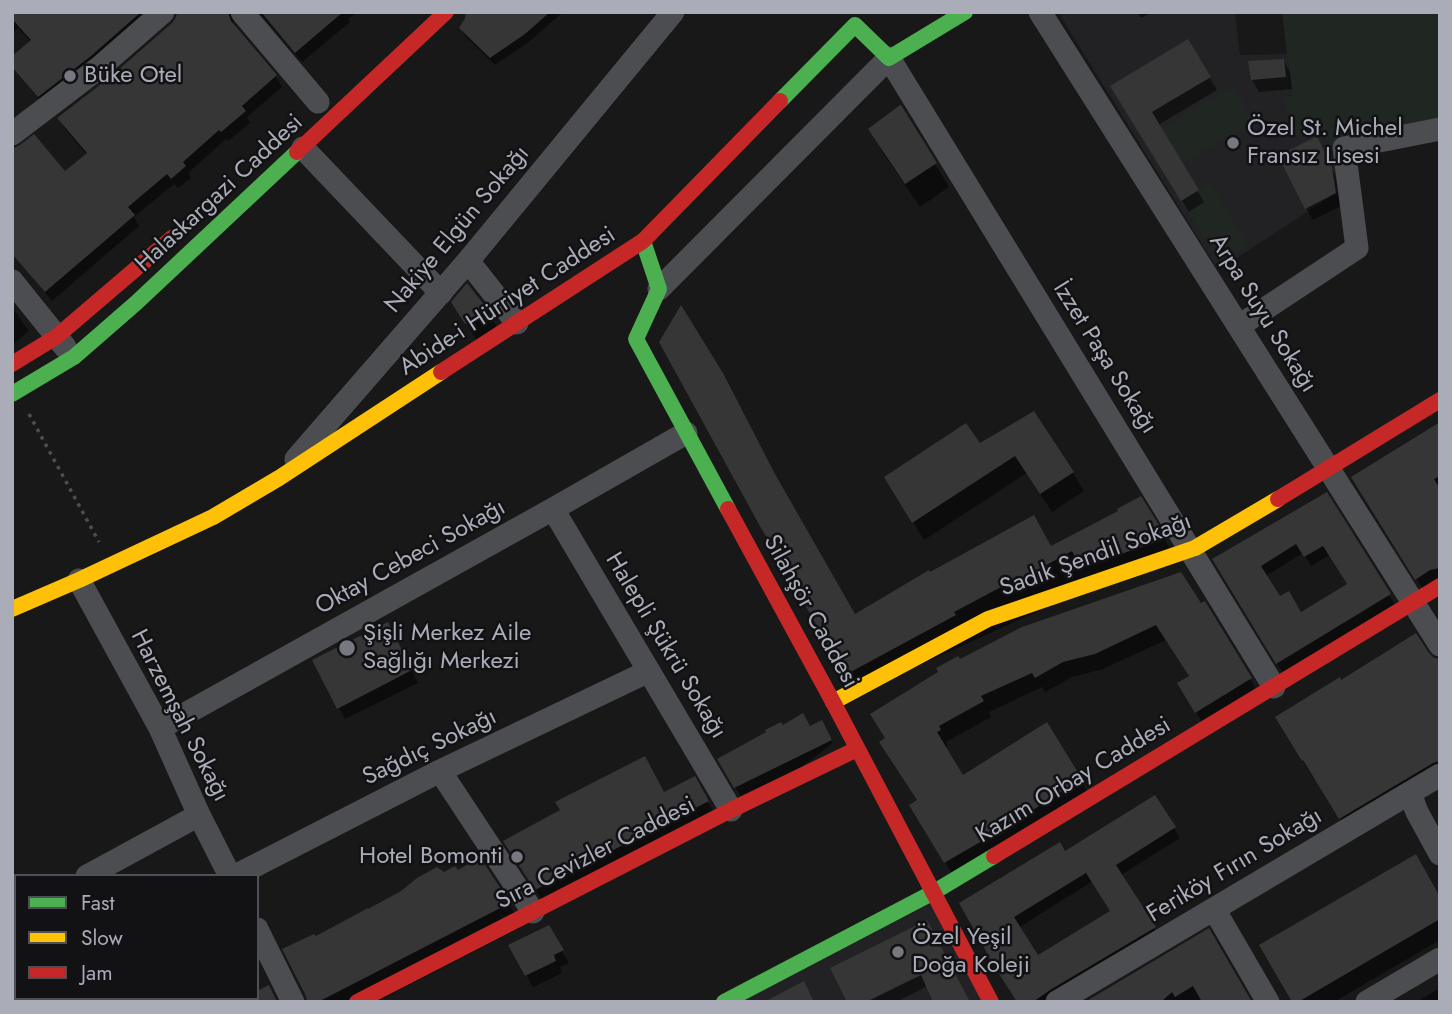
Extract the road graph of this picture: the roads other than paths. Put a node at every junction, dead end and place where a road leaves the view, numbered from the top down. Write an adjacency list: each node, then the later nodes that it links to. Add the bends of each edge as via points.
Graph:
1 (163, 12): 11 (street)
2 (242, 12): 9 (street)
3 (446, 12): 12 (street, Halaskargazi Caddesi)
4 (673, 12): 15 (street, Nakiye Elgün Sokağı)
5 (965, 12): 8 (street)
6 (1040, 12): 20 (street, Arpa Suyu Sokağı)
7 (857, 17): 8 (street, Abide-i Hürriyet Caddesi); 14 (street, Abide-i Hürriyet Caddesi)
8 (889, 58): 17 (street); 30 (street, İzzet Paşa Sokağı)
9 (318, 102)
10 (1440, 129): 20 (street, via 1345,148 1357,248)
11 (12, 134)
12 (303, 148): 18 (street); 22 (street, Halaskargazi Caddesi)
13 (180, 231): 21 (street, Halaskargazi Caddesi)
14 (643, 241): 17 (street); 19 (street, Abide-i Hürriyet Caddesi)
15 (468, 261): 18 (street, Nakiye Elgün Sokağı); 19 (street)
16 (12, 281): 21 (street)
17 (659, 289): 26 (street, Silahşör Caddesi, via 636,339)
18 (441, 293): 28 (street, Nakiye Elgün Sokağı)
19 (517, 323): 28 (street, Abide-i Hürriyet Caddesi)
20 (1239, 326): 27 (street, Arpa Suyu Sokağı)
21 (56, 337): 22 (street); 23 (street, Halaskargazi Caddesi)
22 (74, 357): 24 (street, Halaskargazi Caddesi)
23 (12, 364)
24 (14, 392)
25 (1440, 400): 27 (street, Sadık Şendil Sokağı)
26 (686, 433): 29 (street, Oktay Cebeci Sokağı); 38 (street, Silahşör Caddesi)
27 (1329, 469): 30 (street, Sadık Şendil Sokağı); 33 (street, Arpa Suyu Sokağı)
28 (279, 478): 31 (street, Abide-i Hürriyet Caddesi, via 213,517)
29 (553, 509): 36 (street, Halepli Şükrü Sokağı); 39 (street, Oktay Cebeci Sokağı)
30 (1190, 549): 37 (street, İzzet Paşa Sokağı); 38 (street, Sadık Şendil Sokağı, via 988,619)
31 (79, 580): 34 (street, Abide-i Hürriyet Caddesi); 39 (street, Harzemşah Sokağı)
32 (1440, 586): 33 (street, Kazım Orbay Caddesi)
33 (1413, 602): 35 (street, Arpa Suyu Sokağı); 37 (street, Kazım Orbay Caddesi)
34 (12, 609)
35 (1440, 645)
36 (649, 671): 41 (street, Sağdıç Sokağı); 44 (street, Halepli Şükrü Sokağı)
37 (1275, 687): 50 (street, Kazım Orbay Caddesi)
38 (833, 702): 40 (street, Silahşör Caddesi)
39 (160, 728): 45 (street, Harzemşah Sokağı)
40 (858, 749): 44 (street, Sıra Cevizler Caddesi); 50 (street, Silahşör Caddesi)
41 (440, 771): 49 (street, Sağdıç Sokağı); 52 (street)
42 (1440, 775): 43 (street, Feriköy Fırın Sokağı)
43 (1410, 793): 46 (street); 51 (street, Feriköy Fırın Sokağı)
44 (731, 810): 52 (street, Sıra Cevizler Caddesi)
45 (200, 815): 47 (street); 48 (street, Harzemşah Sokağı)
46 (1440, 854)
47 (92, 874)
48 (229, 874)
49 (239, 874)
50 (934, 892): 57 (street, Kazım Orbay Caddesi); 58 (street, Silahşör Caddesi)
51 (1214, 909): 59 (street, Feriköy Fırın Sokağı); 60 (street)
52 (533, 912): 56 (street, Sıra Cevizler Caddesi)
53 (259, 933): 55 (street)
54 (1440, 959): 61 (street)
55 (293, 1002)
56 (357, 1002)
57 (724, 1002)
58 (991, 1002)
59 (1057, 1002)
60 (1268, 1002)
61 (1367, 1002)

